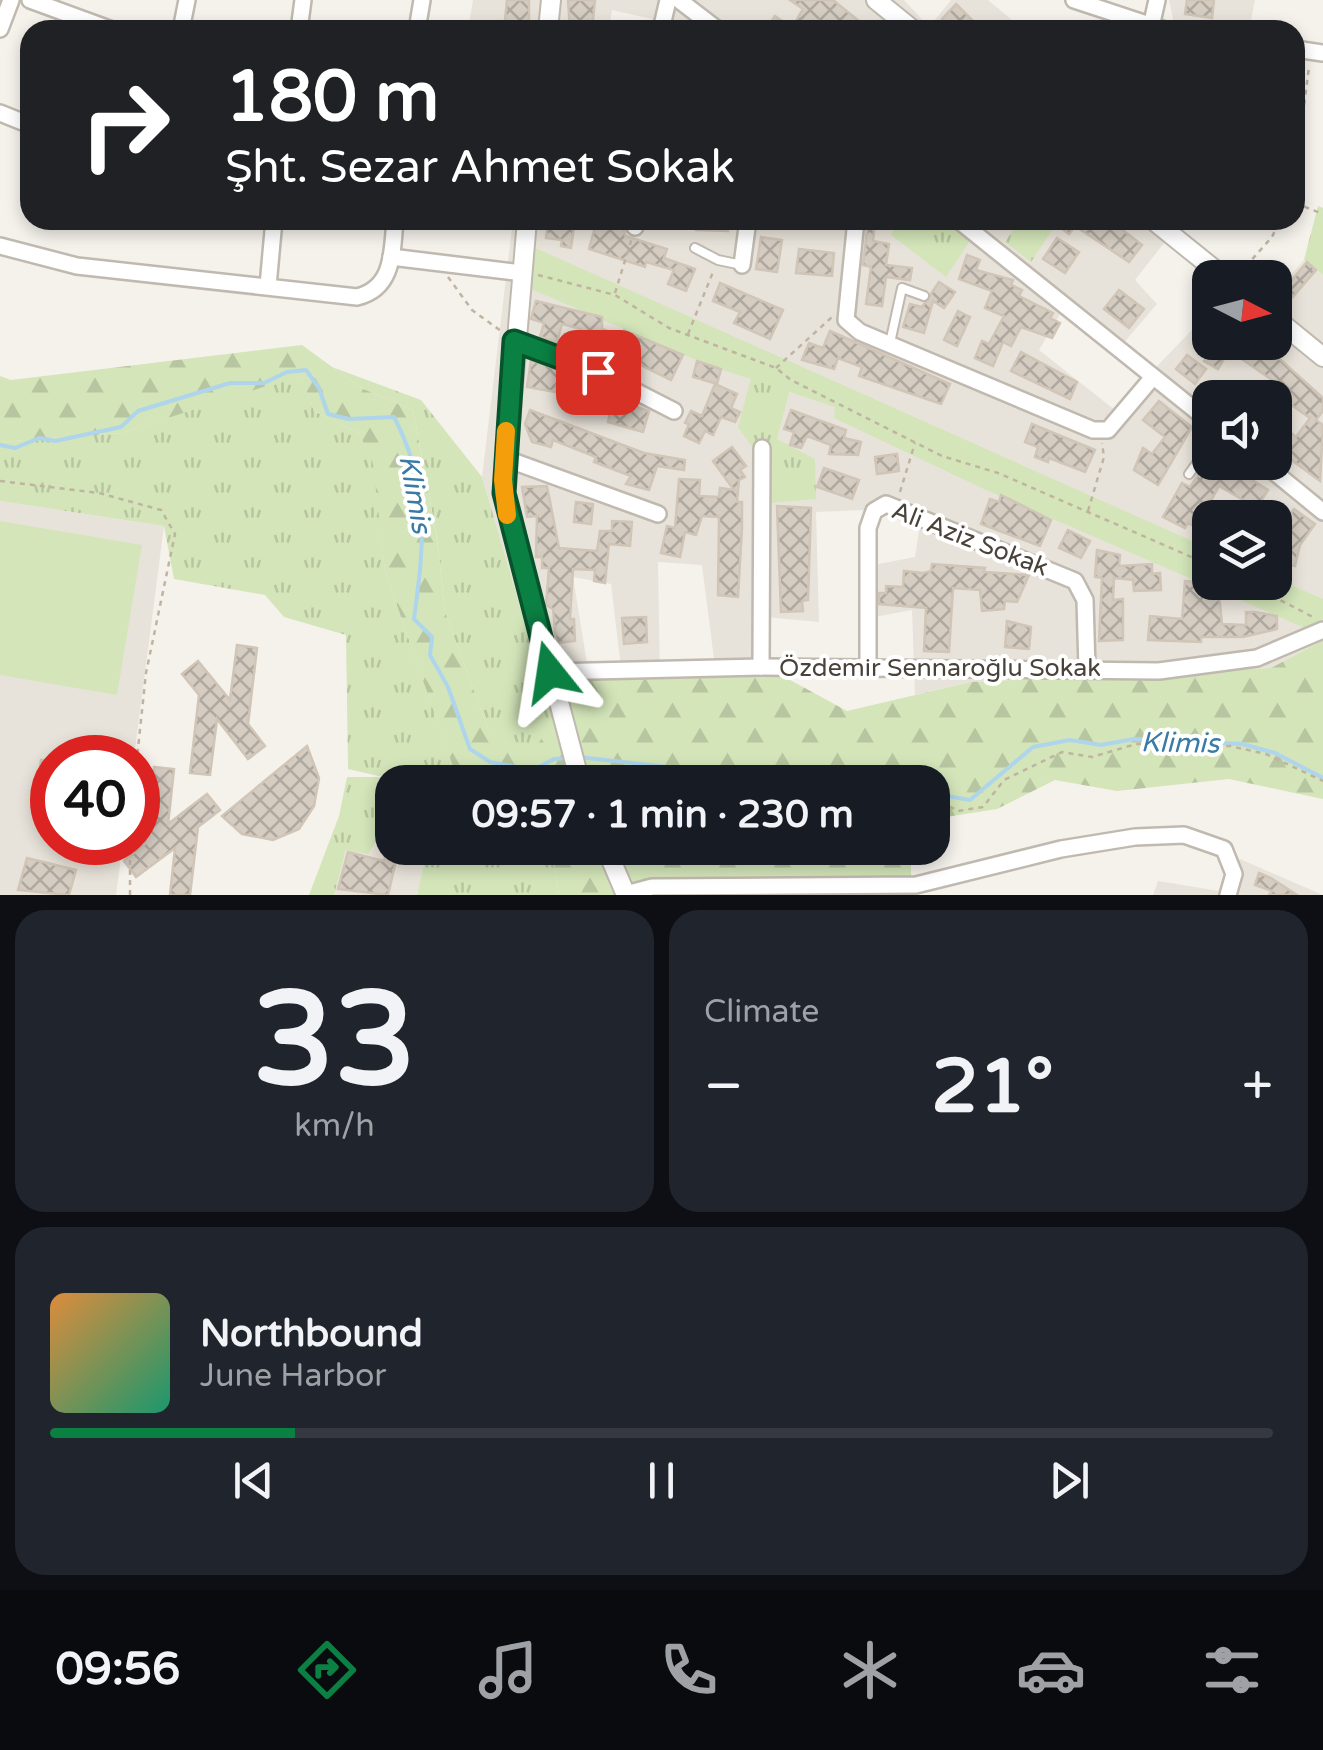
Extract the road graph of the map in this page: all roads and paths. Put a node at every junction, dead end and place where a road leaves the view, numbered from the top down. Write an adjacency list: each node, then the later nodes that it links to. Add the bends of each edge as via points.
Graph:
1 (11, 0): 10 (street)
2 (30, 0): 6 (street)
3 (679, 0): 7 (street)
4 (876, 0): 8 (street)
5 (1074, 0): 9 (street)
6 (85, 20)
7 (705, 20)
8 (901, 20)
9 (1134, 20)
10 (0, 29)
11 (1310, 51): 12 (path)
12 (1305, 92)
13 (273, 230): 31 (street)
14 (394, 230): 24 (street)
15 (527, 230): 30 (street)
16 (634, 230): 32 (path)
17 (747, 230): 29 (street)
18 (855, 230): 34 (street)
19 (971, 230): 41 (street)
20 (1165, 230): 26 (street)
21 (1275, 230): 27 (path)
22 (0, 246): 31 (street, via 77,266)
23 (696, 248): 25 (lane)
24 (391, 257): 28 (street); 31 (street, via 383,283 357,297)
25 (718, 260): 29 (lane); 36 (path)
26 (1203, 260)
27 (1252, 260)
28 (438, 263): 30 (street); 37 (path, via 472,310)
29 (742, 265)
30 (522, 273): 32 (path); 37 (street)
31 (268, 286)
32 (615, 294): 36 (path)
33 (924, 296): 38 (lane, via 902,288)
34 (844, 306): 38 (street, via 846,320); 40 (path)
35 (1292, 332): 39 (street)
36 (688, 335): 40 (path)
37 (514, 341): 43 (street, via 598,372); 47 (street)
38 (890, 344): 44 (street)
39 (1323, 357)
40 (776, 368): 45 (path)
41 (1154, 376): 42 (street); 44 (street)
42 (1192, 407)
43 (674, 411)
44 (1101, 431): 53 (path, via 1104,457)
45 (916, 441): 52 (path); 53 (path)
46 (762, 448): 59 (street)
47 (504, 458): 55 (street); 62 (street, via 508,519)
48 (1192, 470): 49 (lane)
49 (1189, 474)
50 (1284, 480): 54 (street)
51 (0, 481): 63 (path, via 98,493 161,510 175,534 157,604)
52 (896, 504): 60 (street, Ali Aziz Sokak, via 879,506 868,528); 61 (street, Ali Aziz Sokak, via 1076,581 1085,600)
53 (1088, 511): 56 (path)
54 (1323, 512)
55 (658, 514)
56 (1192, 557)
57 (1277, 600): 58 (path)
58 (1323, 626): 61 (street, Özdemir Sennaroğlu Sokak, via 1257,658 1228,664)
59 (761, 667): 60 (street, Özdemir Sennaroğlu Sokak); 62 (street, Özdemir Sennaroğlu Sokak)
60 (868, 669): 61 (street, Özdemir Sennaroğlu Sokak)
61 (1087, 669)
62 (550, 672): 64 (street)
63 (140, 735)
64 (574, 765)
65 (1323, 781): 66 (path, via 1266,754 1230,746 1136,744 1092,757 1062,752 1004,780 983,807)
66 (950, 807)
67 (130, 865): 71 (path)
68 (613, 865): 72 (street)
69 (917, 890): 70 (street); 73 (street, via 1061,848 1184,835 1224,850 1234,874)
70 (754, 892): 72 (street, via 652,887)
71 (130, 895)
72 (626, 895)
73 (1228, 895)

